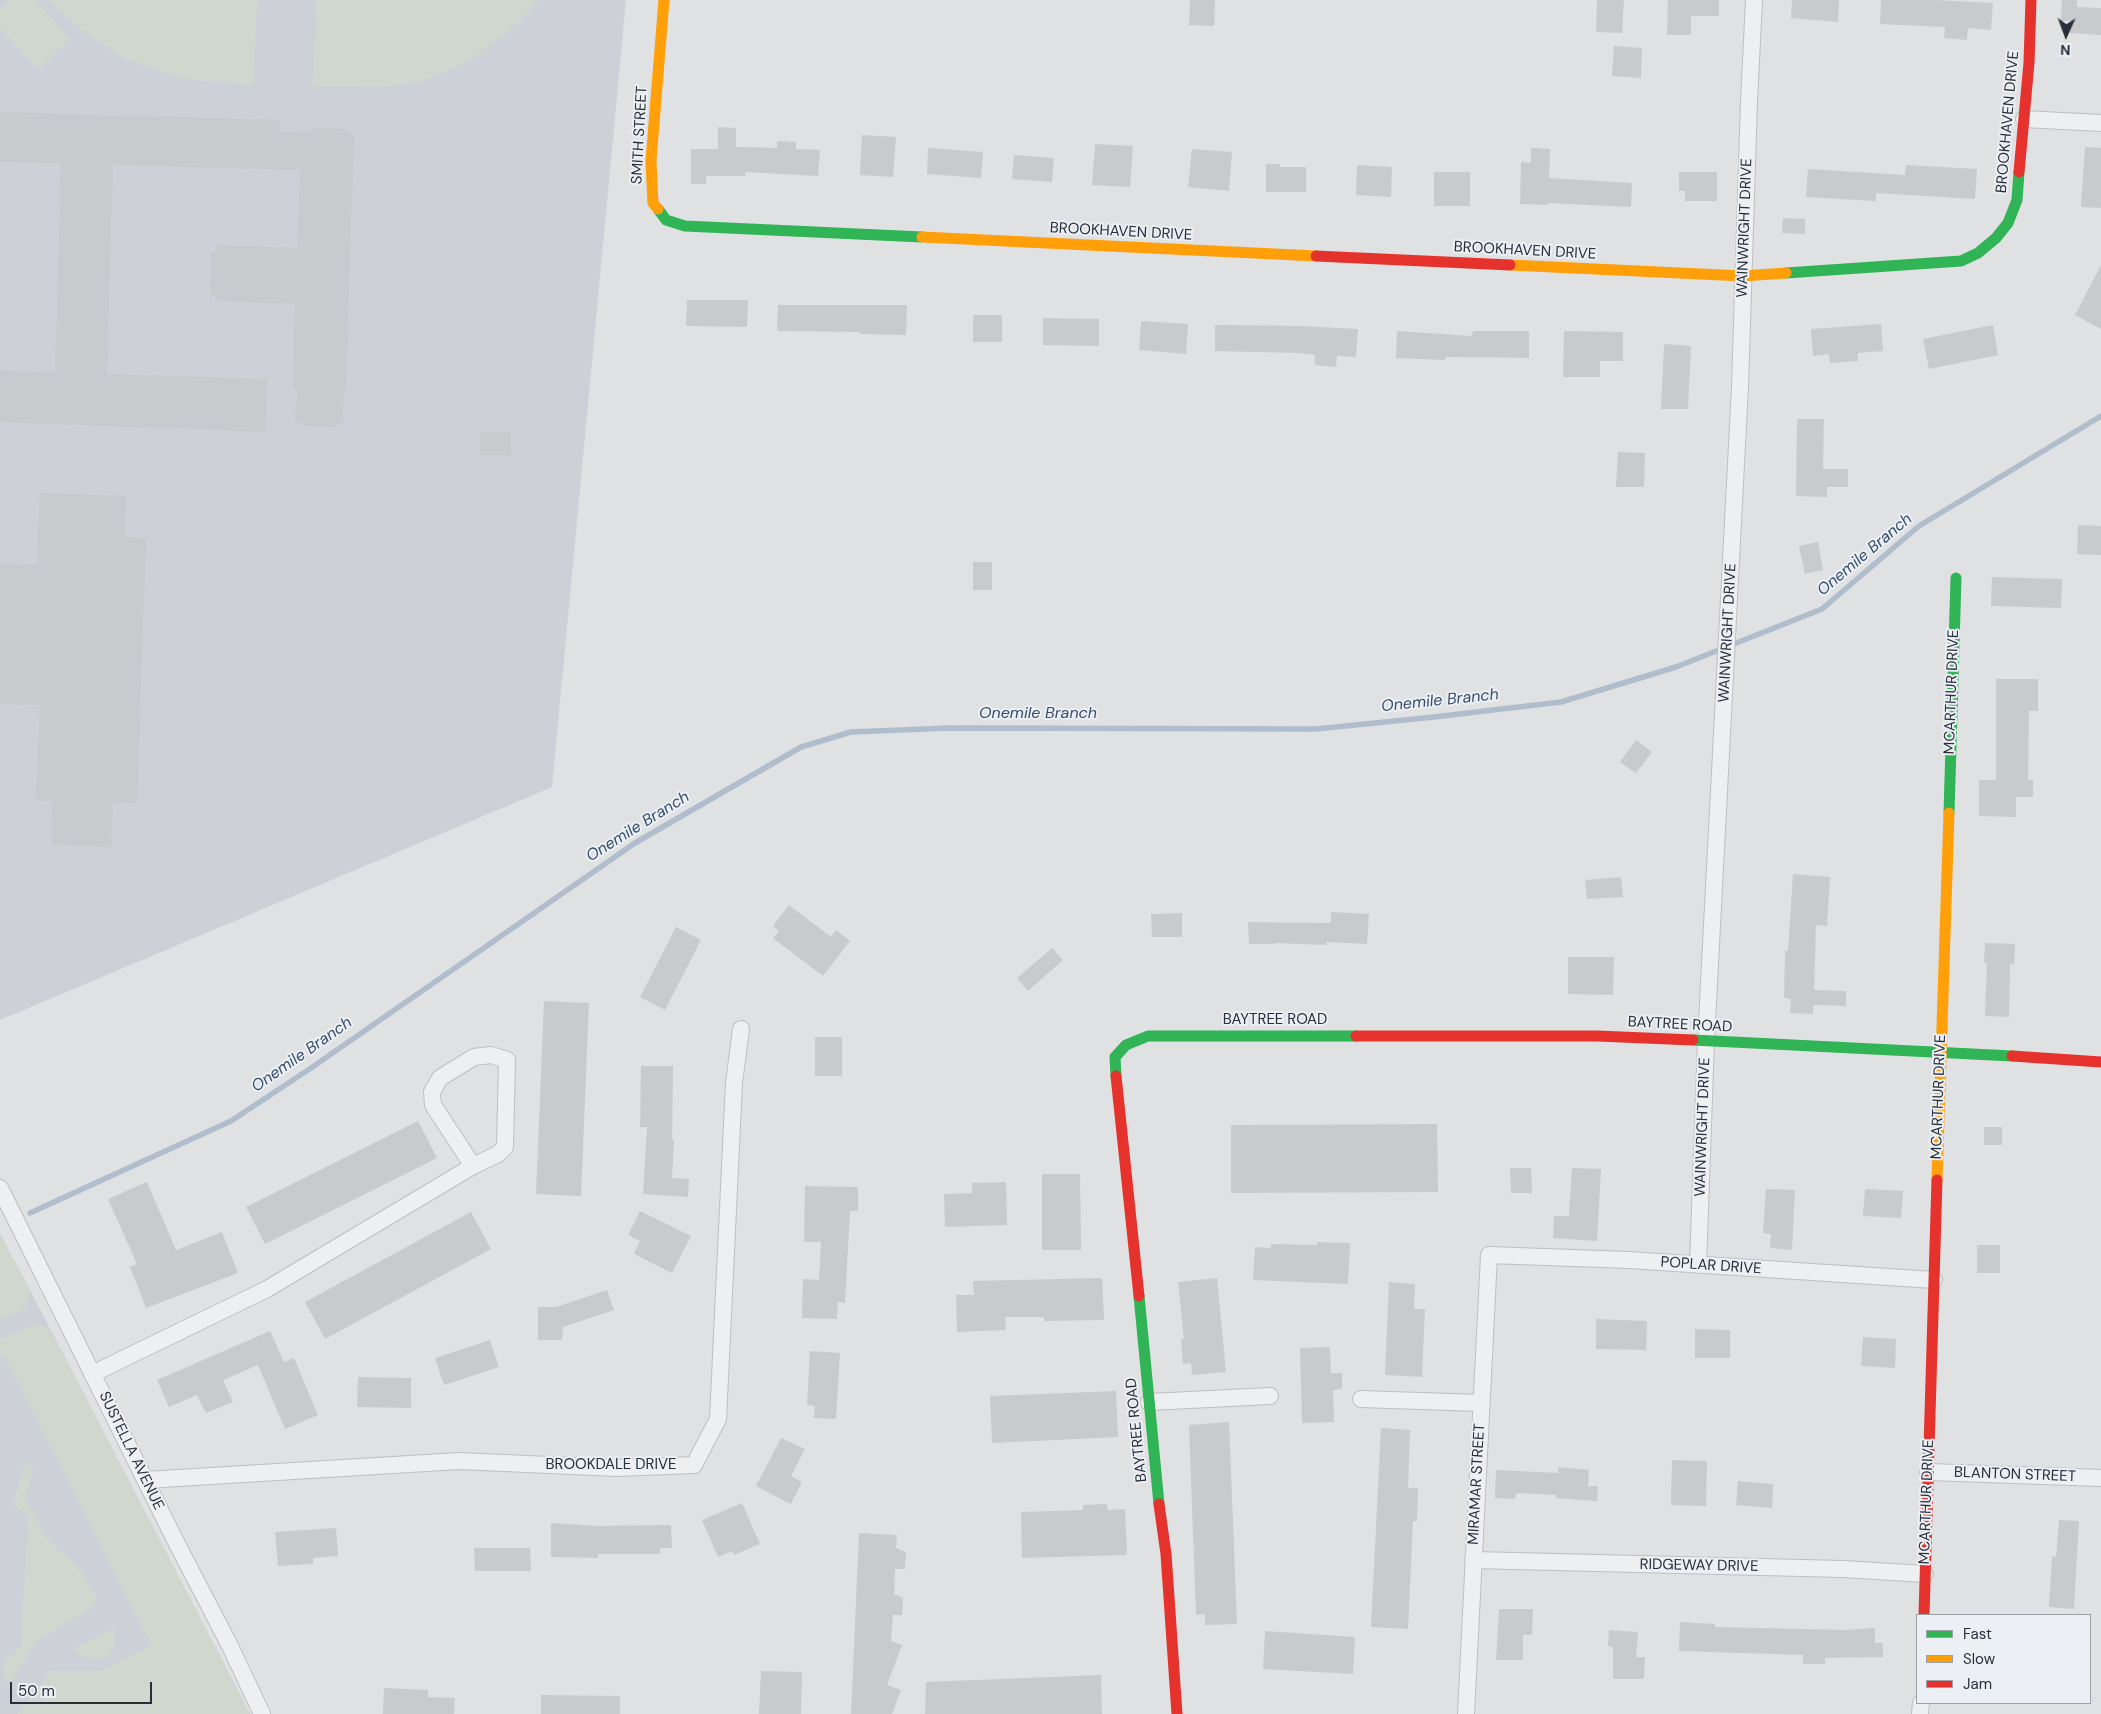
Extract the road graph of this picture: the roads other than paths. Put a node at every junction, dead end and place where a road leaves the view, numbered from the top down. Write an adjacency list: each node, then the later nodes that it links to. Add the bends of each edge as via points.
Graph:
1 (664, 0): 6 (street, SMITH STREET, via 651,161 653,203 666,220 684,226)
2 (1754, 0): 7 (street, WAINWRIGHT DRIVE)
3 (2032, 0): 4 (street, BROOKHAVEN DRIVE)
4 (2024, 119): 5 (street); 7 (street, BROOKHAVEN DRIVE, via 2017,200 2008,224 1978,253 1961,261)
5 (2101, 124)
6 (802, 232): 7 (street, BROOKHAVEN DRIVE)
7 (1743, 276): 10 (street, WAINWRIGHT DRIVE, via 1740,397)
8 (1956, 578): 11 (street, MCARTHUR DRIVE)
9 (741, 1029): 25 (street, BROOKDALE DRIVE, via 734,1083 718,1419 694,1465 617,1468 459,1461)
10 (1706, 1041): 11 (street, BAYTREE ROAD); 16 (street, WAINWRIGHT DRIVE); 21 (street, BAYTREE ROAD, via 1597,1036 1148,1036 1126,1046 1115,1057 1117,1094)
11 (1940, 1052): 12 (street, BAYTREE ROAD); 17 (street, MCARTHUR DRIVE)
12 (2101, 1062)
13 (472, 1166): 13 (street, via 433,1105 432,1092 440,1078 474,1058 492,1055 506,1060 505,1147 498,1154); 18 (street, via 267,1289)
14 (0, 1188): 18 (street, SUSTELLA AVENUE)
15 (1488, 1255): 16 (street, POPLAR DRIVE); 22 (street, MIRAMAR STREET)
16 (1698, 1265): 17 (street, POPLAR DRIVE)
17 (1934, 1280): 23 (street, MCARTHUR DRIVE)
18 (92, 1374): 25 (street, SUSTELLA AVENUE)
19 (1270, 1396): 21 (street)
20 (1361, 1399): 22 (street)
21 (1149, 1402): 30 (street, BAYTREE ROAD, via 1166,1554)
22 (1481, 1402): 26 (street, MIRAMAR STREET)
23 (1928, 1472): 24 (street, BLANTON STREET); 27 (street, MCARTHUR DRIVE)
24 (2101, 1478)
25 (145, 1480): 29 (street, SUSTELLA AVENUE)
26 (1473, 1560): 27 (street, RIDGEWAY DRIVE); 31 (street, MIRAMAR STREET)
27 (1925, 1574): 28 (street, MCARTHUR DRIVE)
28 (1924, 1614)
29 (262, 1714)
30 (1177, 1714)
31 (1466, 1714)

